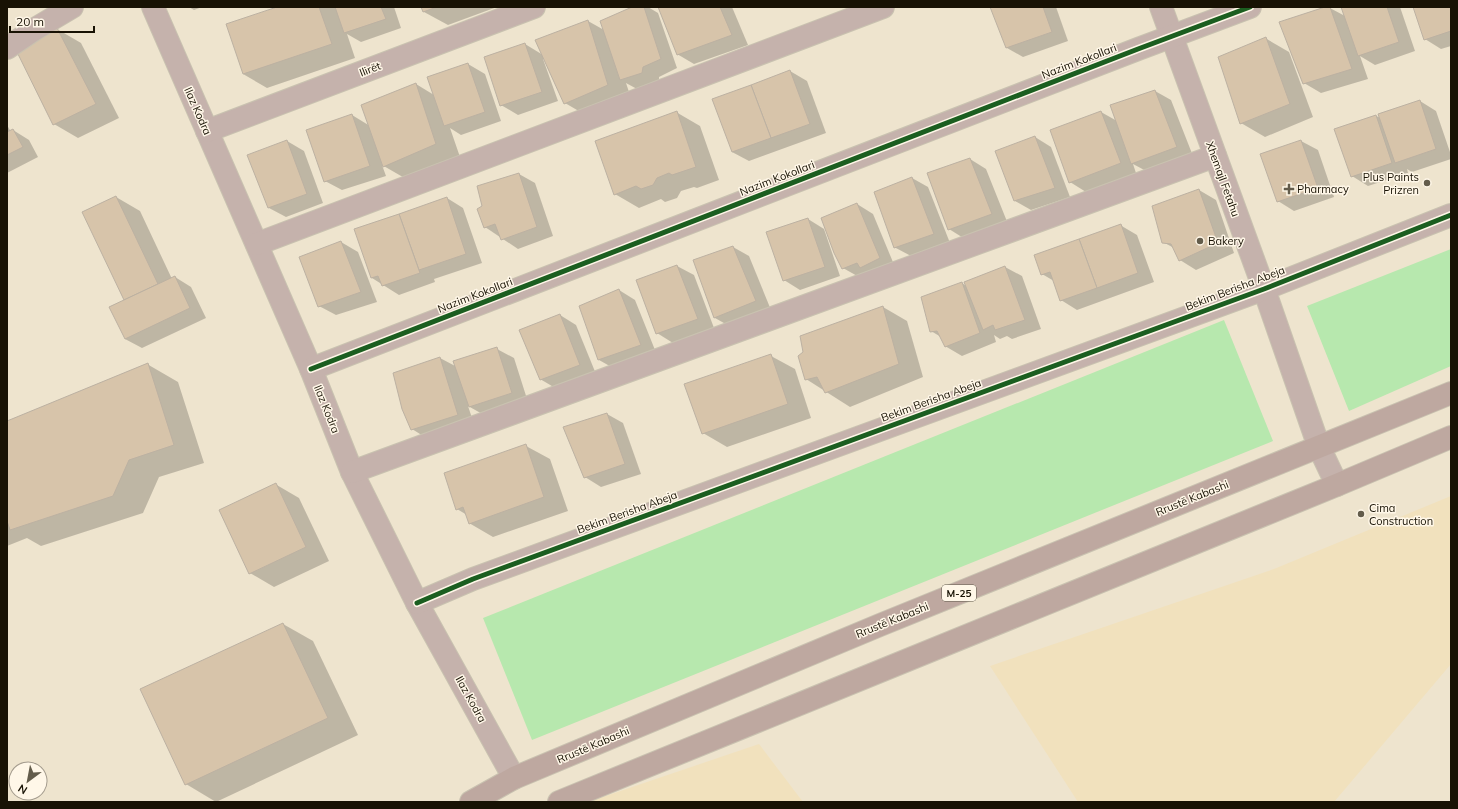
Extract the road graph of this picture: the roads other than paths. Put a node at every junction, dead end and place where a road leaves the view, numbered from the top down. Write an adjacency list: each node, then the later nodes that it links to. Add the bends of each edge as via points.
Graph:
1 (72, 7): 8 (street)
2 (152, 7): 9 (street, Ilaz Kodra)
3 (534, 7): 9 (street, Ilirët)
4 (883, 7): 12 (street)
5 (1161, 7): 7 (street, Xhemajl Fetahu)
6 (1250, 7): 7 (street, Nazim Kokollari)
7 (1172, 36): 10 (street, Xhemajl Fetahu); 14 (street, Nazim Kokollari)
8 (7, 48)
9 (207, 131): 12 (street, Ilaz Kodra)
10 (1215, 156): 13 (street, Xhemajl Fetahu); 18 (street)
11 (1451, 215): 13 (street, Bekim Berisha Abeja)
12 (256, 244): 14 (street, Ilaz Kodra)
13 (1264, 289): 17 (street, Xhemajl Fetahu); 20 (street, Bekim Berisha Abeja)
14 (311, 369): 18 (street, Ilaz Kodra)
15 (1451, 393): 17 (main road, Rrustë Kabashi / M-25)
16 (1451, 436): 19 (main road)
17 (1318, 447): 19 (street, Xhemajl Fetahu); 21 (main road, Rrustë Kabashi / M-25, via 880,625)
18 (352, 472): 20 (street, Ilaz Kodra)
19 (1337, 485): 23 (main road)
20 (417, 602): 21 (street, Ilaz Kodra)
21 (514, 778): 22 (main road, Rrustë Kabashi / M-25)
22 (471, 802)
23 (559, 802)

